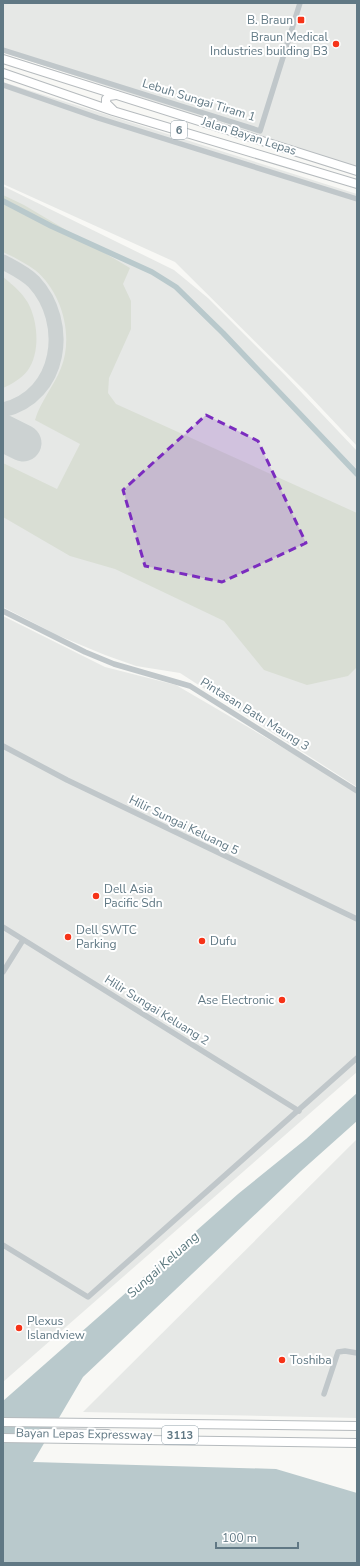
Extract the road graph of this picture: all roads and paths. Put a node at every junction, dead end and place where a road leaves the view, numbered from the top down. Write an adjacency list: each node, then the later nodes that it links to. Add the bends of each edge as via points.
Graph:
1 (300, 3): 2 (street, Lebuh Sungai Tiram 1, via 260,131)
2 (3, 50)
3 (3, 59): 6 (highway, Jalan Bayan Lepas / 6)
4 (3, 73): 7 (highway, Jalan Bayan Lepas / 6)
5 (3, 85): 10 (street, via 98,118)
6 (118, 95): 7 (highway, via 108,96 106,99 107,105); 8 (highway, Jalan Bayan Lepas / 6)
7 (113, 111): 9 (highway, Jalan Bayan Lepas / 6)
8 (357, 171)
9 (357, 184)
10 (357, 199)
11 (3, 611): 13 (street, Pintasan Batu Maung 3, via 114,664 190,686)
12 (3, 746): 14 (street, Hilir Sungai Keluang 5, via 67,780)
13 (357, 791)
14 (357, 920)
15 (3, 927): 16 (street, Hilir Sungai Keluang 2)
16 (23, 940): 17 (street); 19 (street, Hilir Sungai Keluang 2)
17 (3, 972)
18 (357, 1058): 19 (street)
19 (299, 1111): 20 (street, via 88,1297)
20 (3, 1245)
21 (357, 1353): 22 (street, via 338,1352)
22 (324, 1394)
23 (3, 1422): 25 (highway, 3113)
24 (3, 1426): 26 (highway, Bayan Lepas Expressway / 3113)
25 (357, 1426)
26 (357, 1430)
27 (3, 1433): 29 (highway, Bayan Lepas Expressway / 3113)
28 (3, 1438): 30 (highway, 3113)
29 (357, 1438)
30 (357, 1443)

